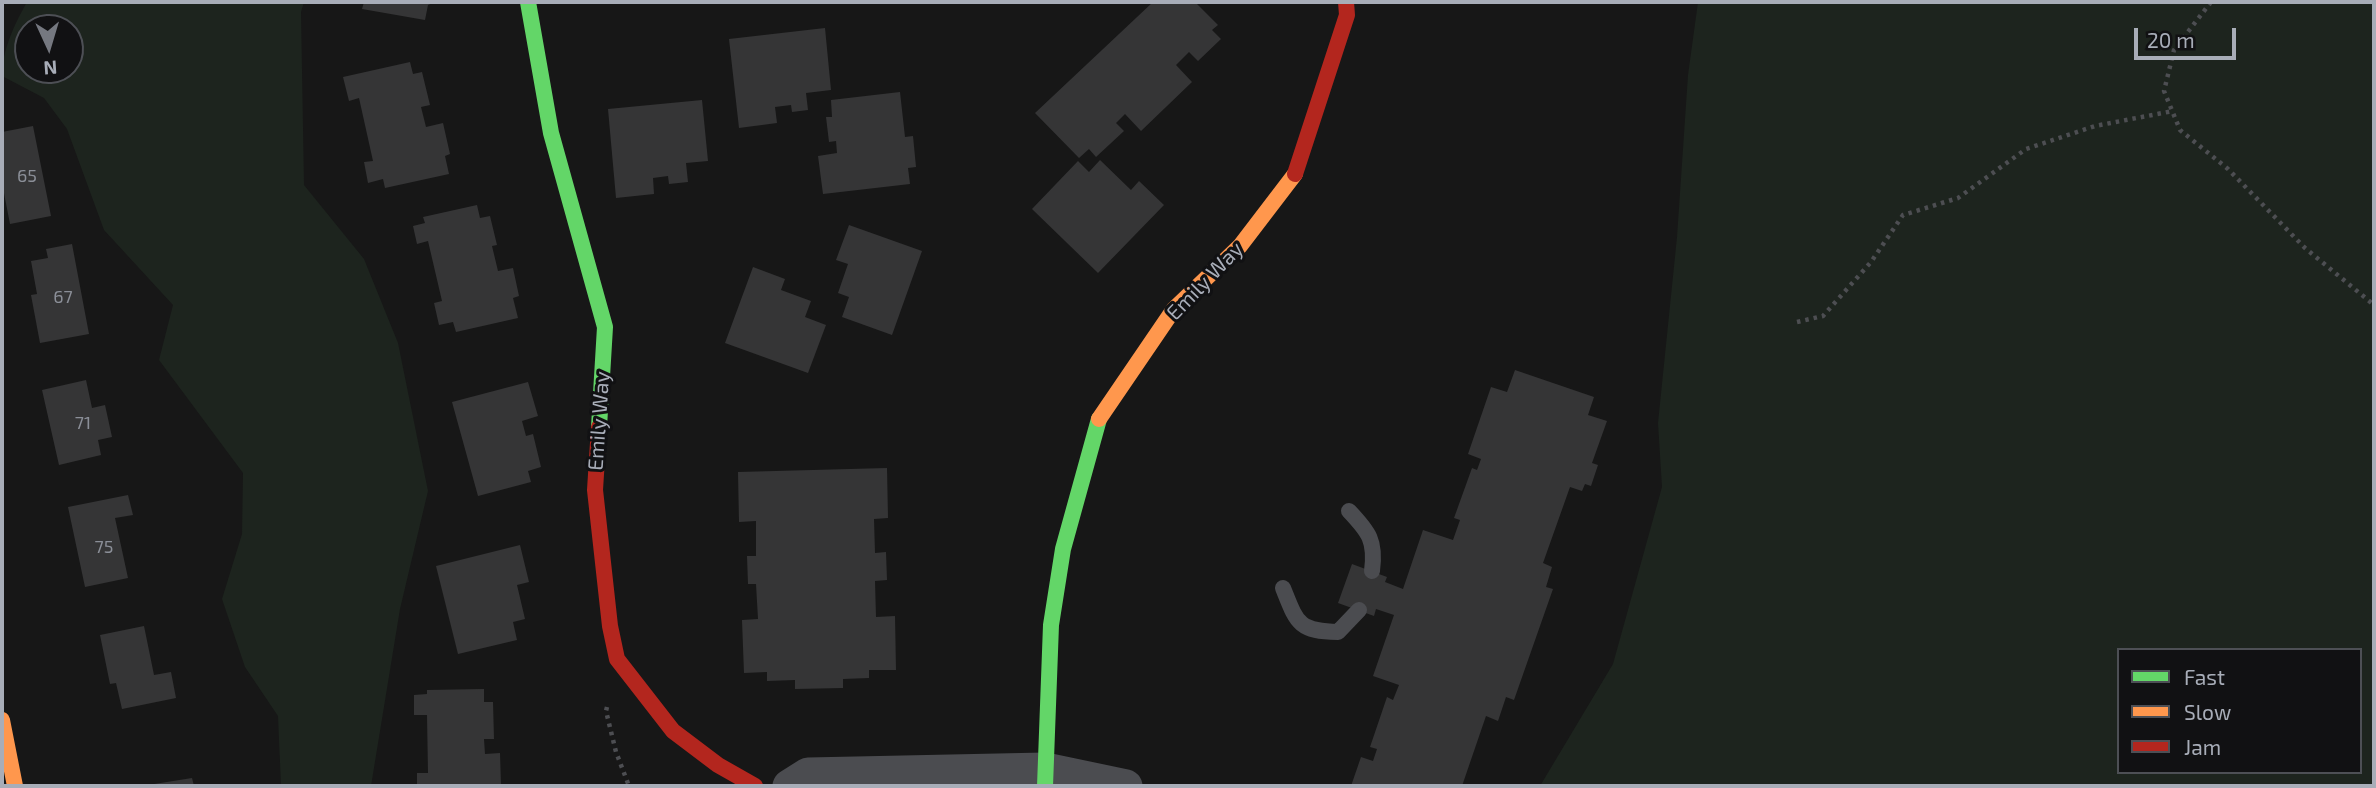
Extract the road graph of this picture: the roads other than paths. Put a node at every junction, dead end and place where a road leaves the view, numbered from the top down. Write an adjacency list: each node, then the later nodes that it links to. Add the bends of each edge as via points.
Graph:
1 (528, 2): 10 (street, Emily Way, via 551,133 605,327 595,490 617,659 673,731)
2 (1346, 2): 8 (street, Emily Way, via 1347,15 1293,179 1240,246 1174,309 1100,416 1063,549 1051,625)
3 (1349, 511): 4 (lane, via 1368,531 1375,554)
4 (1373, 571)
5 (1283, 588): 6 (lane, via 1295,619 1314,632 1338,632)
6 (1359, 610)
7 (2, 720): 9 (street)
8 (1045, 778): 11 (street, via 808,774); 12 (street)
9 (15, 786)
10 (755, 786)
11 (789, 786)
12 (1126, 786)

